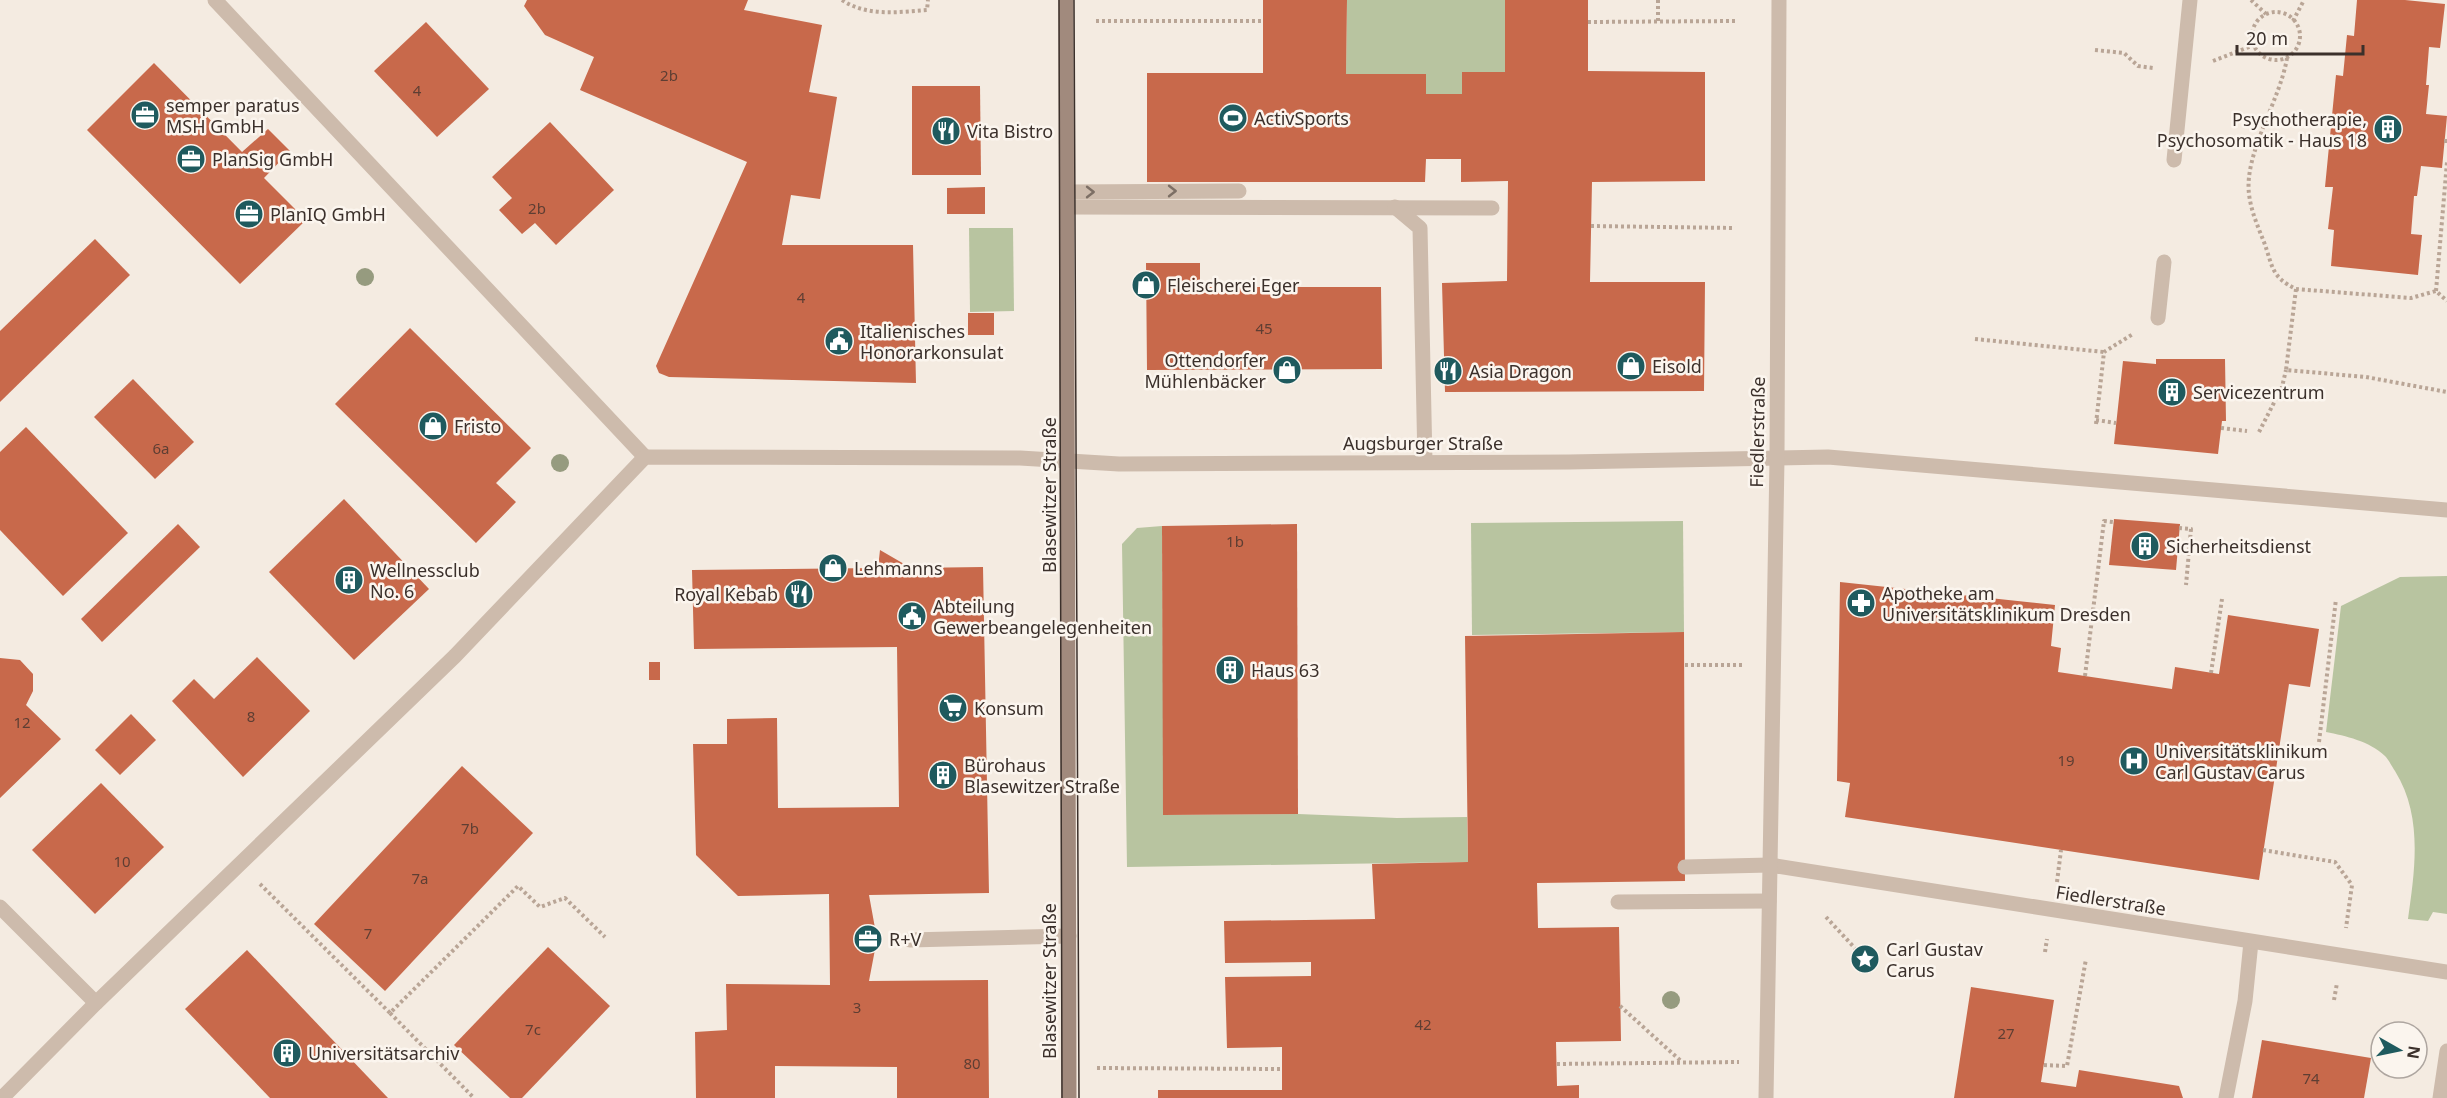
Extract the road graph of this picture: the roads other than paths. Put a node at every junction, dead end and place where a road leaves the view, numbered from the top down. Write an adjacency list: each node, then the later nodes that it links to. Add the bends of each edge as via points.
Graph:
1 (215, 0): 12 (street)
2 (1066, 0): 7 (street, Blasewitzer Straße)
3 (1779, 0): 13 (street, Fiedlerstraße)
4 (2190, 0): 5 (street)
5 (2174, 160)
6 (1239, 191): 7 (street, one-way to 6)
7 (1067, 200): 8 (street); 14 (street, Blasewitzer Straße)
8 (1395, 207): 9 (street); 15 (street, via 1420,228)
9 (1492, 207)
10 (2164, 262): 11 (street)
11 (2158, 318)
12 (645, 457): 14 (street, Augsburger Straße); 26 (street, via 455,656)
13 (1777, 459): 15 (street, Augsburger Straße); 16 (street, Augsburger Straße, via 1828,457); 17 (street, Fiedlerstraße)
14 (1068, 461): 15 (street, Augsburger Straße); 22 (street, Blasewitzer Straße)
15 (1425, 462)
16 (2447, 510)
17 (1770, 865): 18 (street); 19 (street, Fiedlerstraße); 24 (street, Fiedlerstraße)
18 (1685, 867)
19 (1769, 901): 20 (street); 30 (street, Fiedlerstraße)
20 (1618, 902)
21 (0, 907): 26 (street)
22 (1069, 936): 23 (street); 29 (street, Blasewitzer Straße)
23 (910, 940)
24 (2251, 942): 25 (street, Fiedlerstraße); 31 (street, via 2245,1001)
25 (2447, 972)
26 (96, 1004): 28 (street)
27 (2447, 1051): 32 (street)
28 (2, 1098)
29 (1069, 1098)
30 (1766, 1098)
31 (2226, 1098)
32 (2440, 1098)

